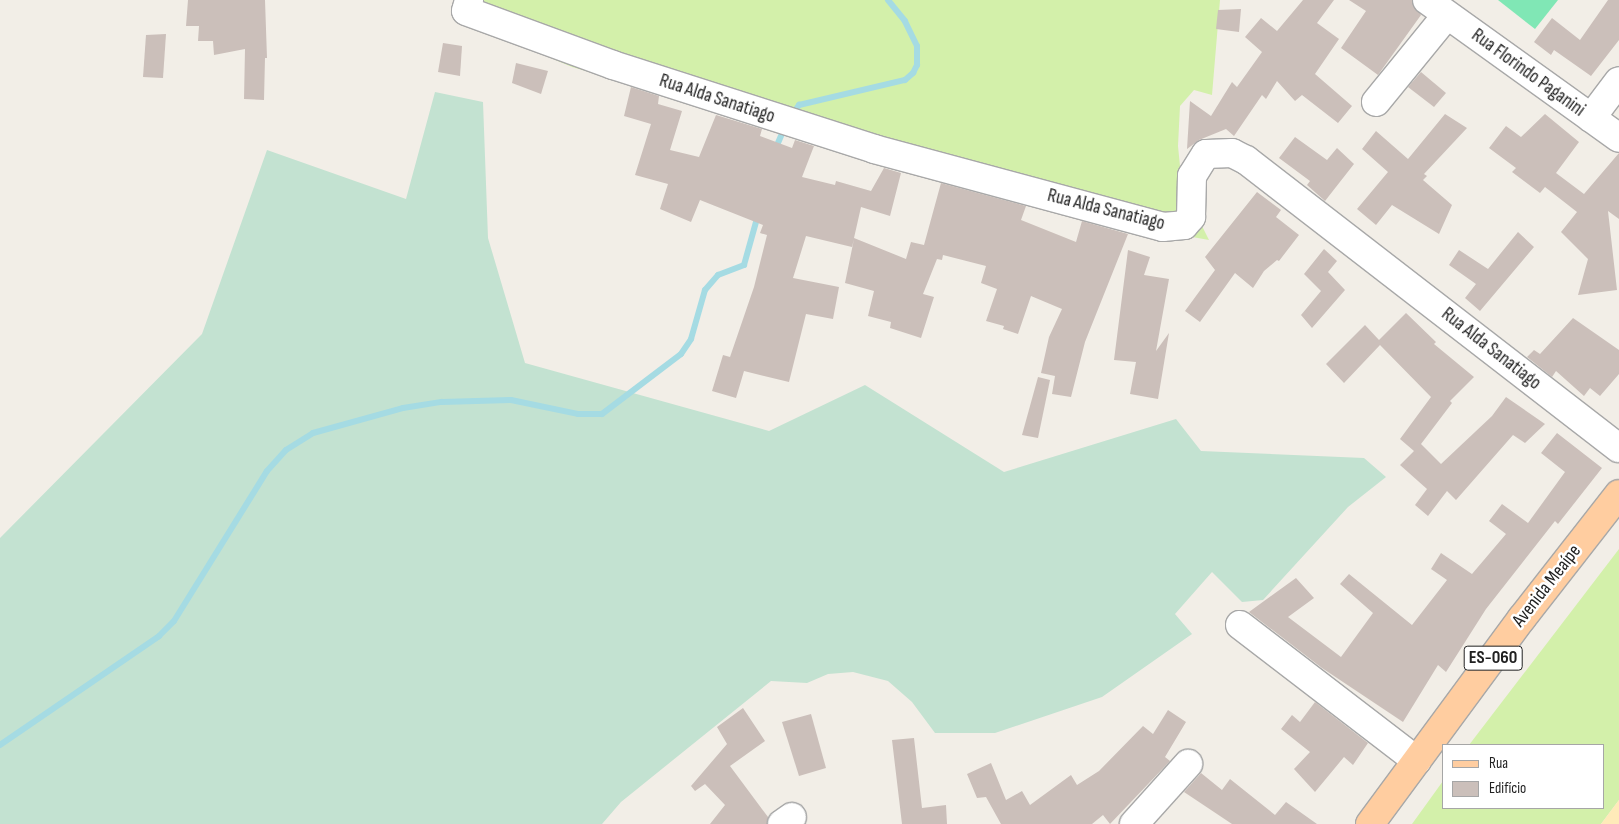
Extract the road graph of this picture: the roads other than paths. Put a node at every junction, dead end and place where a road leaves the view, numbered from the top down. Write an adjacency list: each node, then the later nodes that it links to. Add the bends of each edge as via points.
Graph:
1 (467, 6): 7 (street, Rua Alda Sanatiago, via 613,65 874,149 1163,227 1184,225 1190,216 1192,176 1206,154 1232,153 1246,160)
2 (1437, 8): 4 (street); 5 (street, Rua Florindo Paganini)
3 (1619, 81): 5 (street, Rua Florindo Paganini)
4 (1376, 102)
5 (1591, 118): 6 (street)
6 (1619, 138)
7 (1619, 448)
8 (1619, 494): 10 (main road, Avenida Meaípe / ES-060, via 1522,618)
9 (1240, 625): 10 (street)
10 (1417, 761): 13 (main road, Avenida Meaípe / ES-060)
11 (1188, 764): 12 (street)
12 (1134, 824)
13 (1370, 824)

